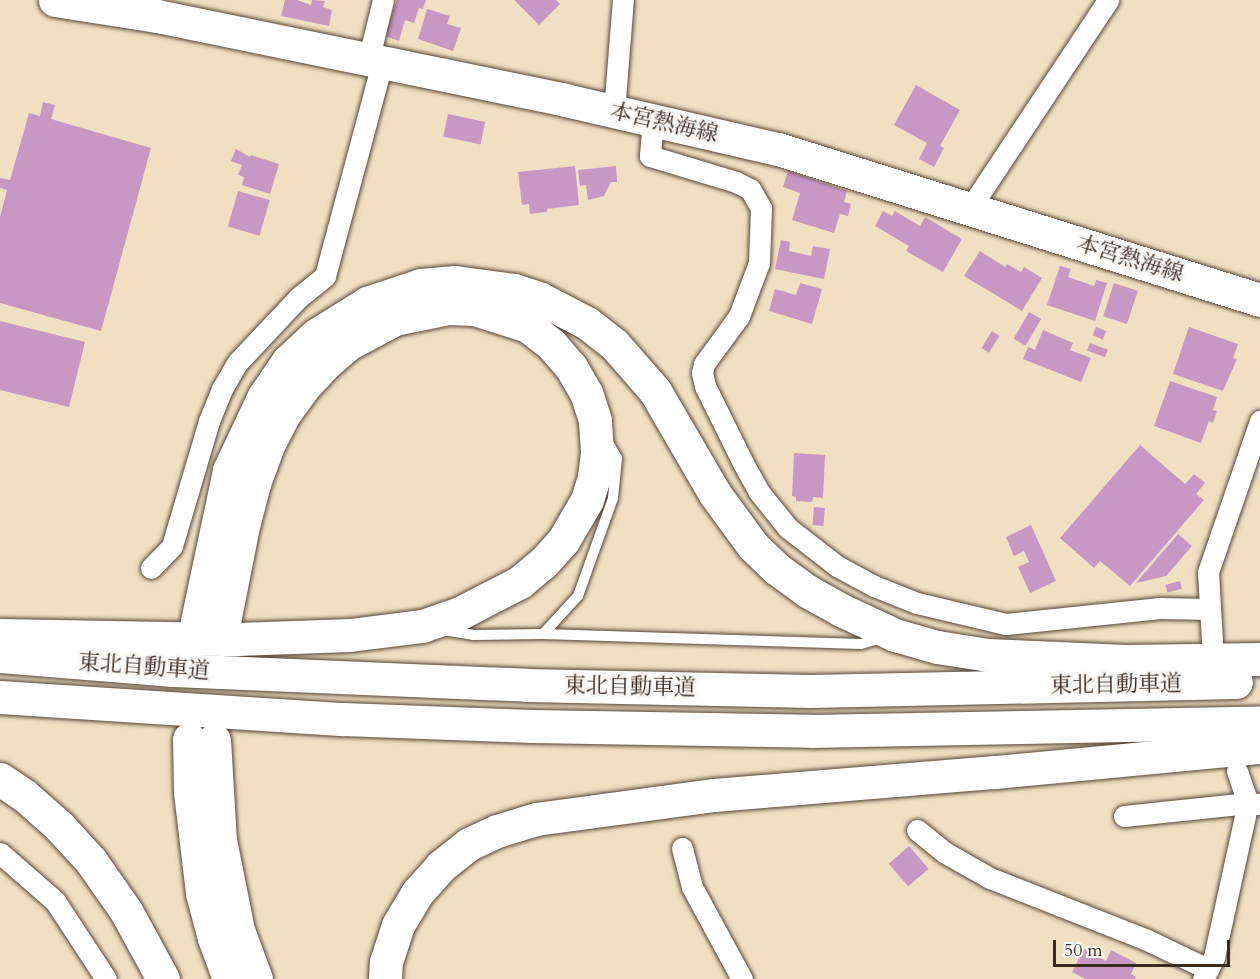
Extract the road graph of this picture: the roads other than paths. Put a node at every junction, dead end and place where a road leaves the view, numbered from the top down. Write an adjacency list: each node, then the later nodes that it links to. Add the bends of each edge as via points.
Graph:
1 (55, 0): 5 (main road, 本宮熱海線, via 157,16)
2 (383, 0): 5 (street)
3 (623, 0): 6 (street)
4 (1108, 0): 8 (street)
5 (375, 62): 6 (main road, 本宮熱海線); 12 (street, via 325,276 298,298 232,371 209,421 172,546)
6 (614, 111): 7 (main road, 本宮熱海線)
7 (653, 120): 8 (main road, 本宮熱海線, via 778,149); 13 (street, via 650,156 736,182 750,189 761,208 759,263 739,316 704,364 702,373 742,463 788,528 837,566 874,586 917,603 1006,624 1160,608)
8 (970, 208): 9 (main road, 本宮熱海線)
9 (1260, 300)
10 (595, 420): 14 (main road, via 594,477 577,521 563,541 520,582 460,613); 15 (lane, via 617,459 613,498 578,596); 17 (main road, via 571,367 528,326 507,317 474,309 447,308 404,317 372,330 327,362 284,414 267,448 211,621 229,470 264,396 288,362 316,335 367,303 421,285 455,282 514,290 541,299 587,323 614,344 655,391 715,494 753,546 807,591)
11 (1260, 421): 13 (street, via 1208,572)
12 (151, 568)
13 (1210, 609): 18 (street)
14 (422, 626): 15 (lane, via 473,635); 16 (main road, via 350,635 237,639)
15 (543, 634): 17 (lane, via 861,644)
16 (0, 635)
17 (895, 635): 20 (main road, via 947,648 1045,659)
18 (1212, 641)
19 (0, 656): 21 (main road, 東北自動車道, via 173,670 539,686 811,690)
20 (1260, 659)
21 (1260, 681)
22 (0, 697): 23 (main road, 東北自動車道, via 343,719 532,726 811,731)
23 (1260, 722)
24 (1260, 747): 37 (main road, via 714,795 536,819 469,844 441,866 417,893 398,925 386,962)
25 (1237, 771): 27 (street)
26 (0, 779): 34 (main road, via 59,826 92,861 126,911)
27 (1254, 803): 28 (street); 32 (street, via 1214,957)
28 (1124, 816)
29 (917, 831): 32 (street, via 944,852 990,878 1145,939)
30 (682, 848): 38 (street, via 692,887)
31 (0, 853): 33 (street, via 55,901)
32 (1205, 974)
33 (106, 979)
34 (163, 979)
35 (229, 979): 36 (main road, via 202,893 190,792 202,739 238,930)
36 (256, 979)
37 (385, 979)
38 (742, 979)

